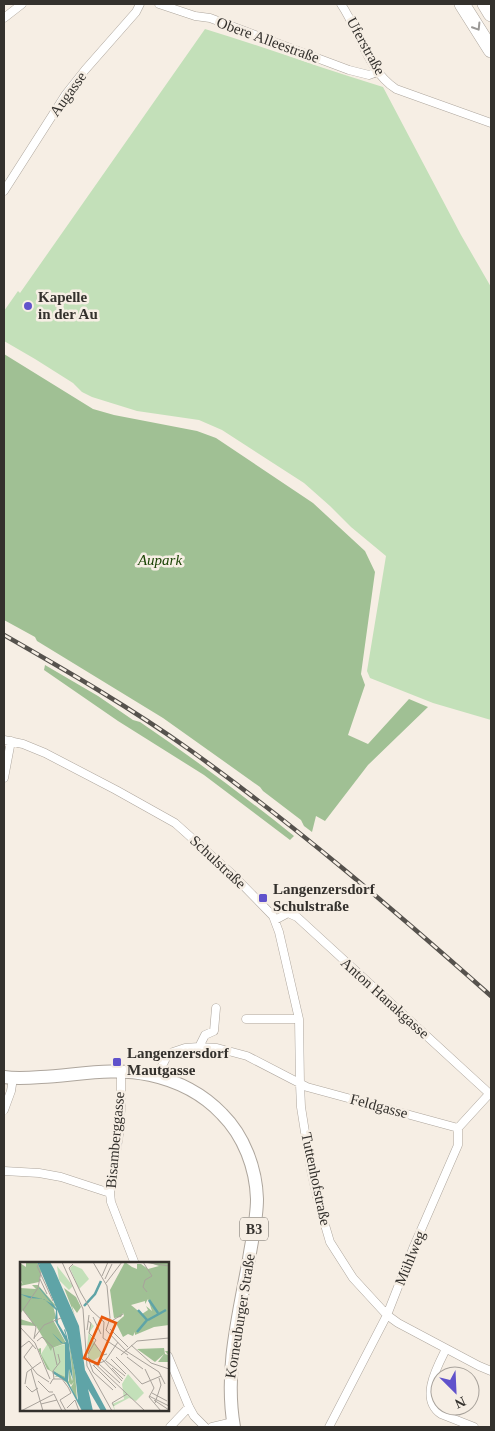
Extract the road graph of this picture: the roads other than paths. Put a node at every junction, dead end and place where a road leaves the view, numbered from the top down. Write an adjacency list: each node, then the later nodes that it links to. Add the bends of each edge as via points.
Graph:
1 (22, 4): 8 (street)
2 (140, 4): 12 (street, Augasse, via 66,94)
3 (159, 4): 10 (street, Obere Alleestraße, via 210,18 349,70 368,75)
4 (342, 4): 10 (street, Uferstraße)
5 (462, 4): 9 (highway, one-way to 9)
6 (485, 4): 7 (highway)
7 (491, 14)
8 (4, 18)
9 (491, 50)
10 (377, 72): 11 (street, Uferstraße, via 396,90)
11 (491, 123)
12 (4, 191)
13 (7, 741): 14 (street); 15 (street, Schulstraße, via 45,753 175,823 232,874)
14 (4, 778)
15 (275, 920): 18 (street, Schulstraße); 24 (street, Anton Hanakgasse, via 288,914 297,917)
16 (216, 1008): 19 (street, via 214,1031 205,1035)
17 (246, 1019): 18 (street)
18 (299, 1019): 23 (street, Schulstraße)
19 (199, 1047): 21 (street, via 185,1048 167,1056); 23 (street, Feldgasse, via 247,1056)
20 (121, 1071): 21 (main road, Korneuburger Straße / B3); 22 (main road, Korneuburger Straße / B3); 28 (street, Bisamberggasse, via 119,1134)
21 (157, 1076): 35 (main road, Korneuburger Straße / B3, via 192,1090 220,1111 240,1136 255,1177 257,1210 231,1367)
22 (8, 1078): 25 (street, via 11,1091)
23 (300, 1084): 26 (street, Feldgasse); 30 (street, Tuttenhofstraße, via 311,1170 330,1242 353,1278)
24 (490, 1094): 26 (street)
25 (4, 1110)
26 (458, 1128): 30 (street, Mühlweg, via 458,1144)
27 (4, 1171): 28 (street, via 61,1177)
28 (110, 1193): 29 (street, Bisamberggasse)
29 (134, 1262)
30 (387, 1315): 31 (street, Tuttenhofstraße); 38 (street, Mühlweg)
31 (446, 1349): 33 (street, Tuttenhofstraße); 39 (street, via 435,1373 431,1402 441,1414)
32 (169, 1358): 34 (street)
33 (491, 1371)
34 (189, 1407): 36 (street); 37 (street)
35 (233, 1425): 37 (street)
36 (170, 1427)
37 (207, 1427)
38 (329, 1427)
39 (474, 1427)

